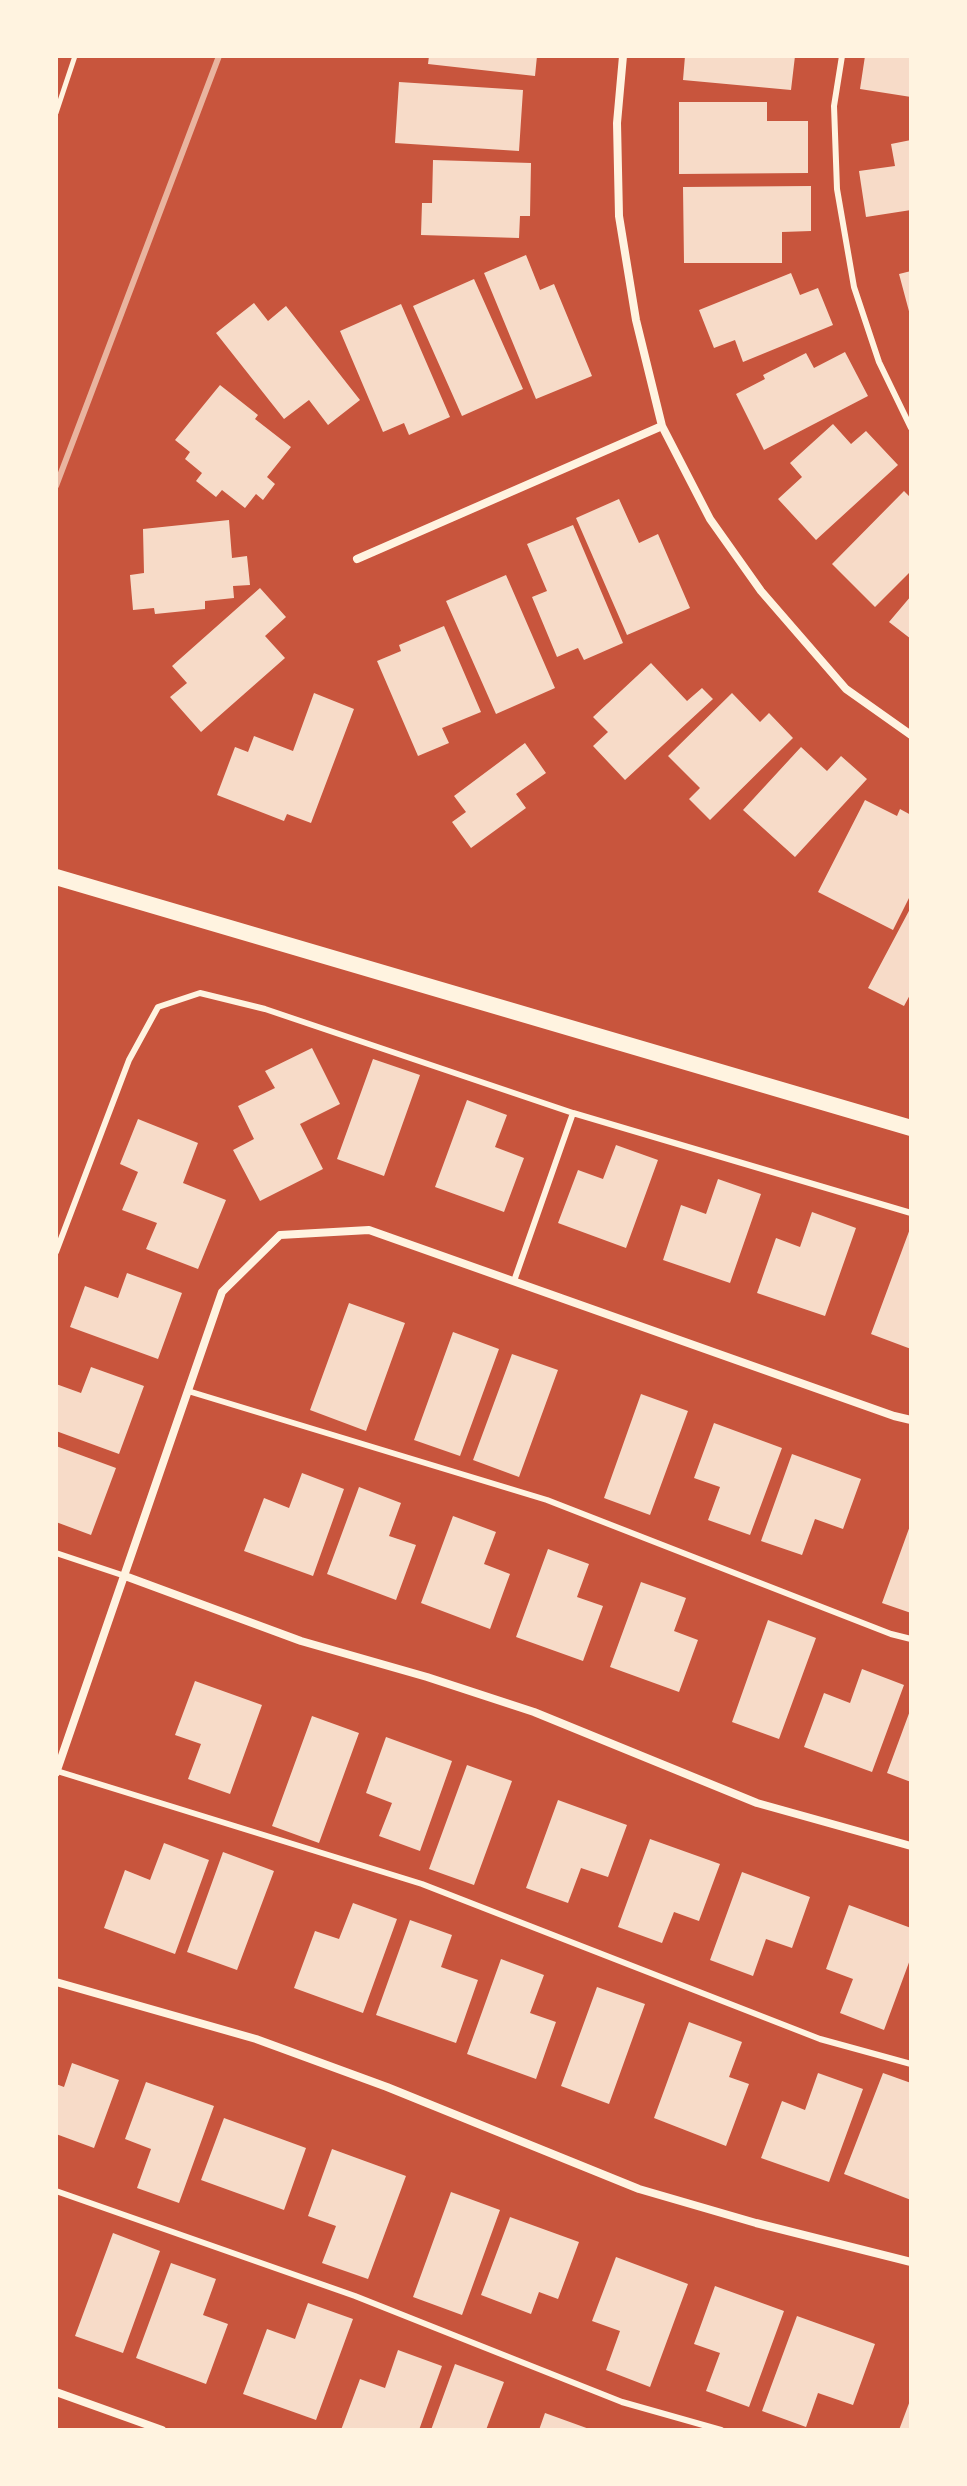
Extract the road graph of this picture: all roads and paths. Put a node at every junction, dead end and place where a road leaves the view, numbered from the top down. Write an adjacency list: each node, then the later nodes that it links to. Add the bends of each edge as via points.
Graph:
1 (75, 56): 4 (path)
2 (623, 56): 5 (street, via 617,123 619,216 636,320)
3 (842, 56): 6 (lane, via 834,106 837,189 852,273 879,362)
4 (56, 113)
5 (662, 426): 7 (street); 8 (street, via 710,519 761,591 846,689)
6 (911, 428)
7 (357, 559)
8 (911, 735)
9 (56, 877): 11 (main road)
10 (573, 1113): 12 (lane); 13 (lane, via 265,1009 200,993 158,1007 129,1060); 14 (lane)
11 (911, 1128)
12 (911, 1213)
13 (56, 1252)
14 (514, 1281): 15 (street, via 369,1230 280,1235 222,1292); 16 (street)
15 (188, 1391): 18 (street); 19 (lane, via 547,1500)
16 (911, 1420)
17 (56, 1553): 18 (lane)
18 (125, 1576): 20 (street); 21 (street, via 301,1641 534,1712 757,1803)
19 (911, 1639)
20 (56, 1772): 23 (lane, via 422,1884 820,2039)
21 (911, 1846)
22 (56, 1982): 25 (street, via 256,2039 639,2189)
23 (911, 2064)
24 (56, 2191): 28 (lane, via 355,2296 622,2402)
25 (911, 2262)
26 (56, 2392): 27 (street)
27 (162, 2430)
28 (721, 2430)

